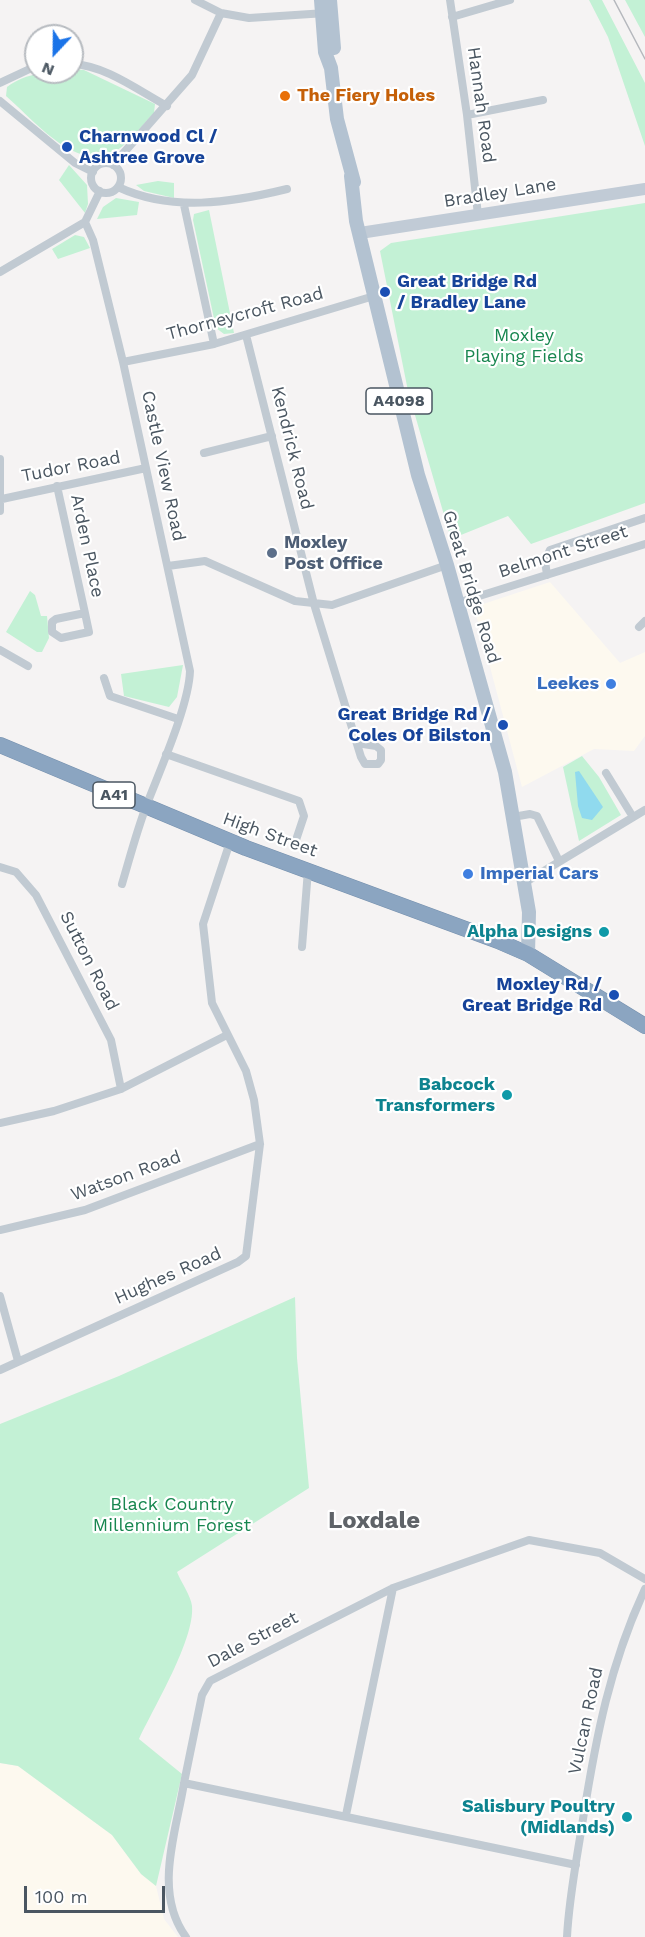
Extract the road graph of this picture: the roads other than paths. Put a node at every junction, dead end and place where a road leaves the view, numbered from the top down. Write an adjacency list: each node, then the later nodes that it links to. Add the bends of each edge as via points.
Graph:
1 (195, 0): 7 (street)
2 (321, 0): 8 (main road, Great Bridge Road / A4098)
3 (326, 0): 8 (street, via 326,13)
4 (330, 0): 10 (main road, Great Bridge Road / A4098)
5 (450, 0): 9 (street, Hannah Road)
6 (510, 0): 9 (street)
7 (221, 13): 8 (street, via 249,18); 17 (street, via 192,75)
8 (322, 15): 10 (street); 12 (main road, Great Bridge Road / A4098, via 325,52)
9 (452, 17): 18 (street, Hannah Road)
10 (332, 26): 12 (main road, Great Bridge Road / A4098)
11 (84, 65): 17 (street)
12 (331, 68): 28 (main road, Great Bridge Road / A4098, via 336,119)
13 (24, 72): 14 (street)
14 (0, 83)
15 (543, 100): 18 (street)
16 (0, 101): 20 (street, via 75,163)
17 (167, 106): 19 (street)
18 (467, 115): 26 (street, Hannah Road)
19 (113, 165): 20 (street, via 103,164); 21 (street, via 121,177)
20 (93, 172): 24 (street, via 93,183)
21 (118, 187): 24 (street, via 111,192); 25 (street, via 139,196)
22 (286, 189): 25 (street)
23 (645, 189): 26 (street, Bradley Lane)
24 (100, 191): 27 (street)
25 (184, 205): 32 (street)
26 (478, 215): 28 (street, Bradley Lane)
27 (85, 222): 29 (street); 33 (street, Castle View Road, via 93,240)
28 (360, 233): 30 (main road, Great Bridge Road / A4098)
29 (0, 272)
30 (374, 296): 31 (street, Thorneycroft Road); 43 (main road, Great Bridge Road / A4098, via 418,475)
31 (246, 335): 32 (street, Thorneycroft Road); 34 (street, Kendrick Road)
32 (214, 344): 33 (street, Thorneycroft Road)
33 (123, 362): 37 (street, Castle View Road)
34 (272, 436): 35 (street); 47 (street, Kendrick Road)
35 (204, 453)
36 (0, 459): 39 (street)
37 (146, 468): 38 (street, Tudor Road); 44 (street, Castle View Road)
38 (57, 486): 39 (street, Tudor Road); 48 (street, Arden Place)
39 (2, 499): 40 (street)
40 (0, 511)
41 (645, 518): 45 (street, via 550,549 545,561)
42 (645, 544): 45 (street, Belmont Street)
43 (447, 565): 46 (main road, Great Bridge Road / A4098); 47 (street, via 332,605)
44 (168, 566): 47 (street, via 205,561 295,601); 52 (street, Castle View Road, via 190,671)
45 (547, 575): 46 (street, Belmont Street)
46 (457, 603): 59 (main road, Great Bridge Road / A4098, via 505,772)
47 (314, 604): 53 (street, Kendrick Road)
48 (85, 613): 48 (street, Arden Place, via 89,632 61,638 52,632 56,619)
49 (0, 650): 50 (street)
50 (28, 666)
51 (104, 678): 52 (street, via 110,696)
52 (178, 719): 55 (street, Castle View Road)
53 (357, 743)
54 (0, 745): 57 (highway, High Street / A41)
55 (166, 754): 57 (street, Castle View Road); 61 (street, via 299,801 304,816)
56 (606, 773): 60 (street)
57 (145, 807): 62 (highway, High Street / A41); 67 (street, Castle View Road)
58 (645, 810): 60 (street)
59 (513, 817): 63 (street, via 537,816); 66 (main road, Great Bridge Road / A4098)
60 (633, 818): 63 (street)
61 (296, 840)
62 (230, 842): 65 (highway, High Street / A41); 71 (street, via 202,924 212,1003)
63 (559, 861): 66 (street)
64 (0, 867): 72 (street, Sutton Road, via 16,872 36,895 111,1040)
65 (308, 869): 68 (street); 69 (highway, High Street / A41)
66 (524, 882): 69 (main road, Great Bridge Road / A4098, via 530,925)
67 (122, 884)
68 (302, 947)
69 (528, 954): 70 (highway, A41)
70 (645, 1026)
71 (227, 1035): 72 (street); 74 (street, via 246,1071)
72 (121, 1089): 73 (street, via 54,1111)
73 (0, 1123)
74 (260, 1144): 75 (street, Watson Road, via 85,1210); 77 (street, Hughes Road, via 243,1259)
75 (0, 1230)
76 (0, 1296): 77 (street)
77 (18, 1361): 78 (street, Hughes Road)
78 (0, 1370)
79 (645, 1579): 80 (street, Dale Street, via 600,1553 530,1540)
80 (393, 1588): 82 (street, Dale Street, via 210,1681 202,1695); 83 (street)
81 (645, 1588): 84 (street, Vulcan Road, via 610,1677 594,1748)
82 (184, 1783): 83 (street); 85 (street, Dale Street, via 167,1885 174,1919)
83 (346, 1815): 84 (street)
84 (576, 1865): 86 (street, Vulcan Road)
85 (186, 1937)
86 (567, 1937)

